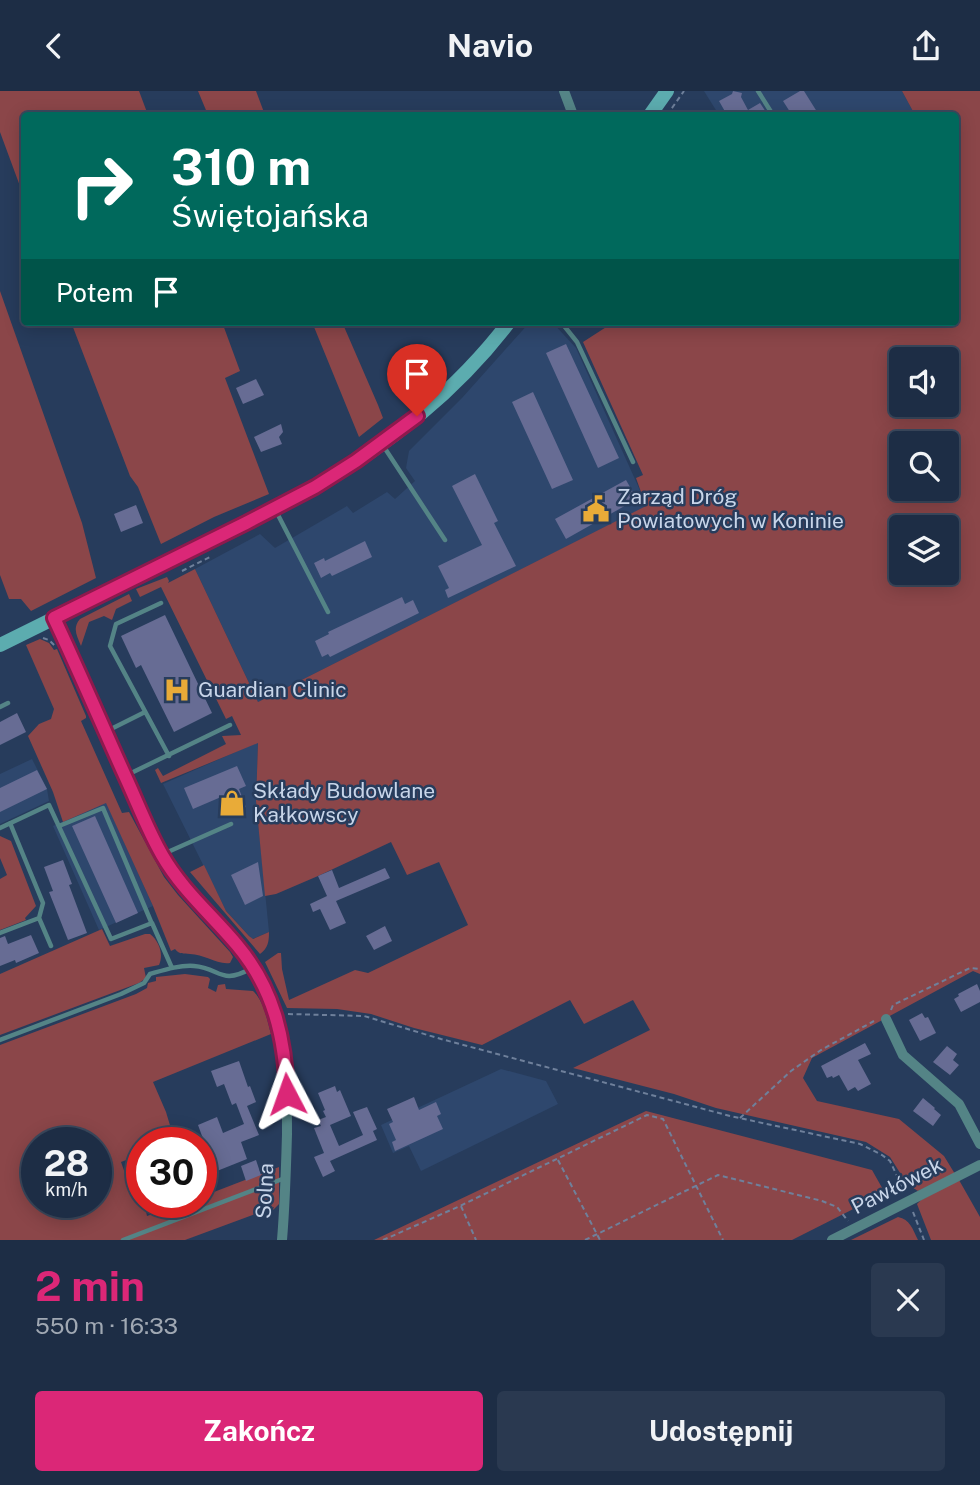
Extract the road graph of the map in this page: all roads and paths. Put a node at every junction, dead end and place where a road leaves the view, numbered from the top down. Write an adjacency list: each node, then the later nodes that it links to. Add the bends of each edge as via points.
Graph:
1 (564, 91): 5 (street)
2 (667, 91): 6 (street)
3 (684, 91): 7 (path)
4 (758, 91): 8 (lane)
5 (572, 112)
6 (652, 112)
7 (669, 112)
8 (771, 112)
9 (506, 326): 11 (street, via 448,388)
10 (564, 326): 12 (lane, via 577,342)
11 (382, 443): 13 (street); 14 (lane)
12 (633, 462)
13 (275, 509): 16 (lane); 17 (street)
14 (445, 540)
15 (161, 603): 21 (lane, via 113,624 110,646)
16 (328, 612)
17 (54, 618): 18 (street); 23 (street, Solna)
18 (0, 645)
19 (8, 703): 20 (lane)
20 (0, 707)
21 (145, 712): 23 (lane); 24 (lane)
22 (230, 725): 24 (lane)
23 (105, 732): 25 (street, Solna)
24 (169, 756): 25 (lane)
25 (125, 776): 30 (street, Solna)
26 (10, 823): 28 (lane, via 49,805); 29 (lane); 31 (lane, via 43,904)
27 (231, 824): 30 (lane)
28 (59, 826): 32 (lane, via 111,939); 32 (lane, via 103,808)
29 (0, 828)
30 (163, 857): 35 (street, Solna)
31 (39, 918): 33 (lane); 34 (lane)
32 (153, 925): 36 (lane)
33 (0, 933)
34 (51, 946)
35 (254, 967): 36 (lane, via 231,977 194,966); 38 (street, Solna)
36 (172, 968): 40 (lane, via 150,974 145,983 121,994)
37 (980, 969): 39 (path, via 970,968 893,1005)
38 (275, 1014): 41 (path, via 364,1016); 45 (street, Solna, via 286,1077)
39 (886, 1019): 41 (path, via 821,1050); 42 (street, via 903,1055 959,1104)
40 (0, 1040)
41 (740, 1118): 47 (path, via 860,1144 882,1154 890,1161)
42 (980, 1144)
43 (557, 1159): 46 (path, via 647,1115 663,1119); 48 (path); 50 (path)
44 (980, 1165): 47 (street, Pawłówek)
45 (286, 1177): 51 (lane); 52 (street, Solna)
46 (695, 1185): 49 (path, via 718,1175 821,1201 837,1207); 50 (path); 57 (path)
47 (908, 1201): 49 (street, Pawłówek); 59 (path)
48 (460, 1206): 53 (path); 54 (path)
49 (854, 1229): 58 (street, Pawłówek)
50 (597, 1234): 55 (path); 56 (path)
51 (122, 1240)
52 (282, 1240)
53 (383, 1240)
54 (476, 1240)
55 (585, 1240)
56 (600, 1240)
57 (723, 1240)
58 (832, 1240)
59 (924, 1240)

